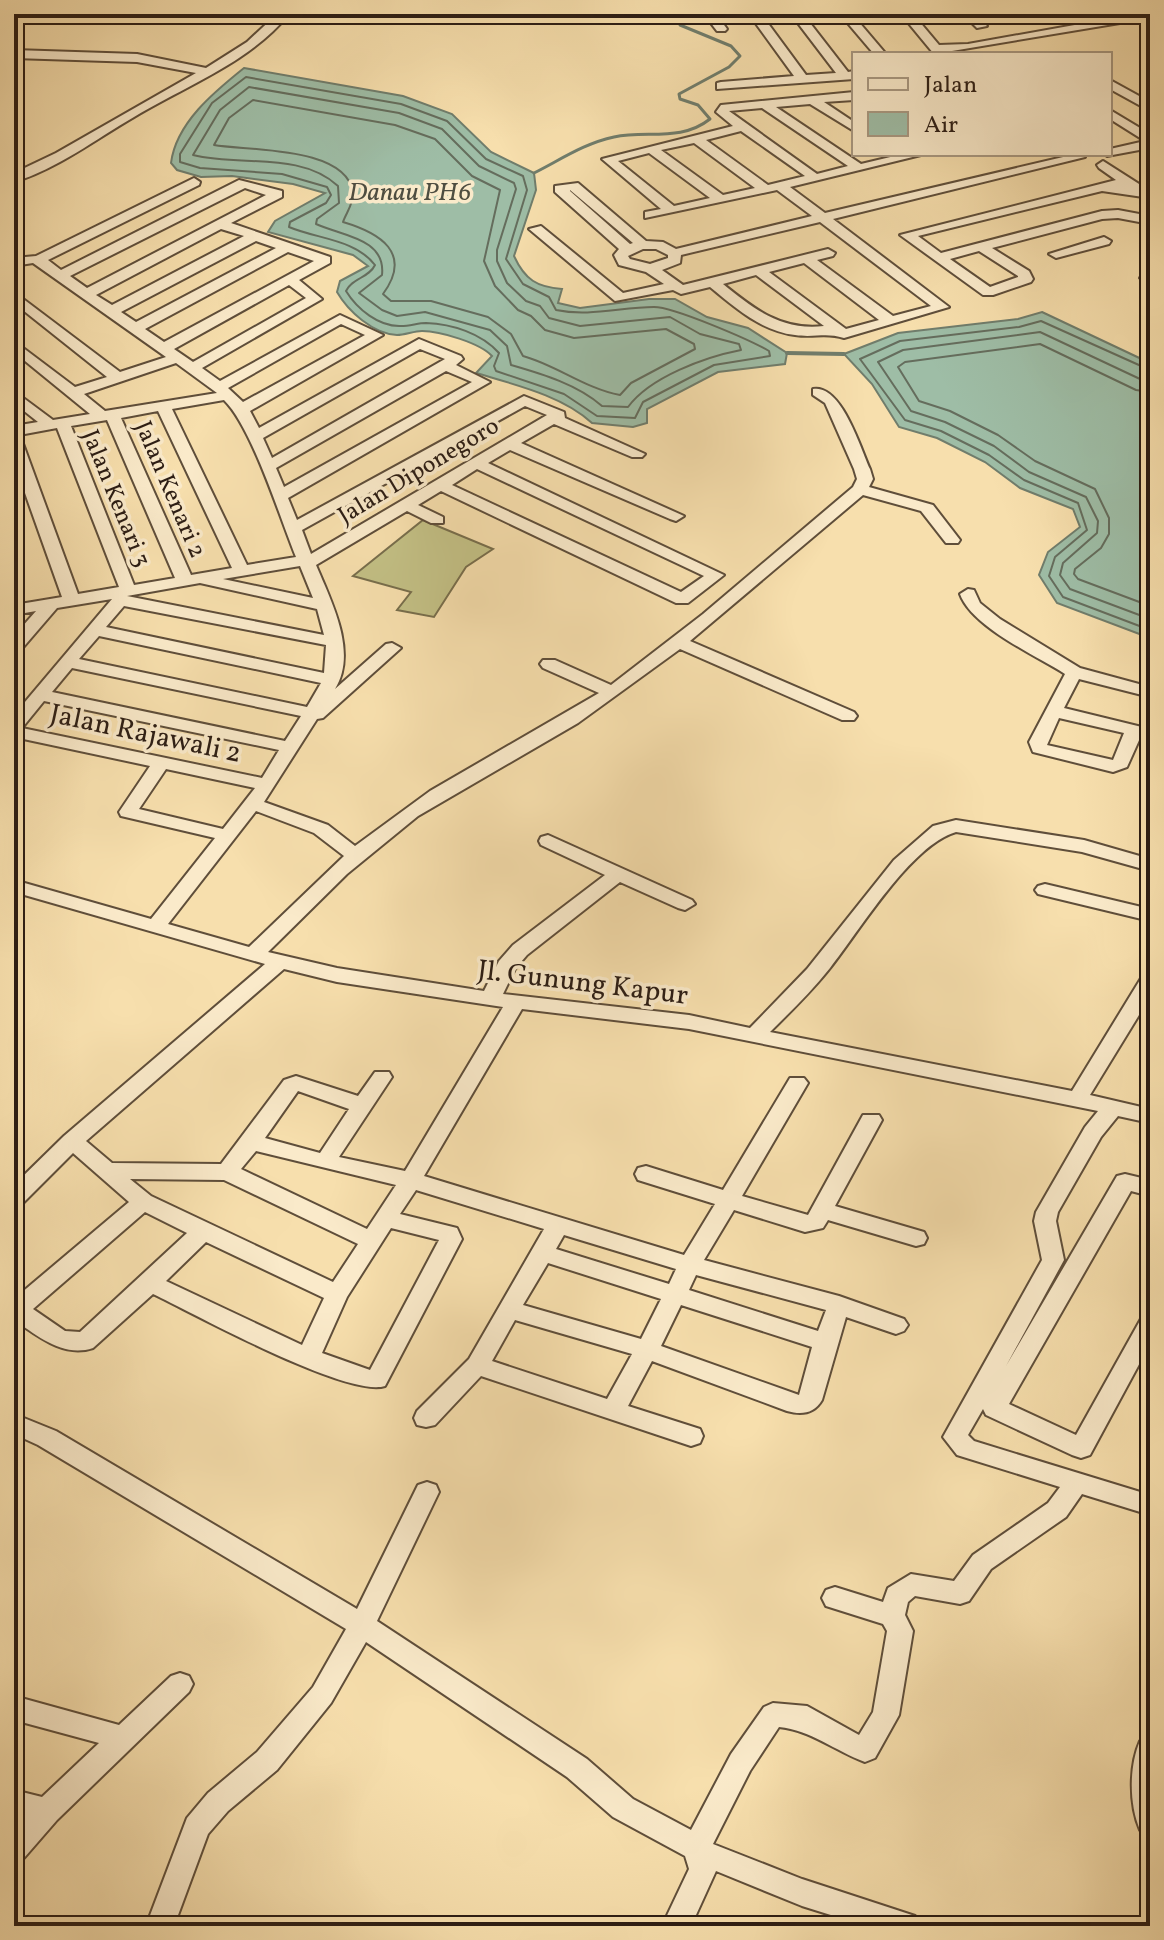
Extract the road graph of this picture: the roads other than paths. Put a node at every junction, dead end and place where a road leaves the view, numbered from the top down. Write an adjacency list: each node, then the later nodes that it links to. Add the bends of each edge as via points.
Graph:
1 (58, 14): 2 (street)
2 (98, 14)
3 (283, 14): 17 (street, via 257,41)
4 (710, 14): 12 (street)
5 (755, 14): 19 (street)
6 (797, 14): 18 (street)
7 (846, 14): 13 (street)
8 (907, 14): 14 (street)
9 (969, 14): 11 (street)
10 (1150, 15): 15 (street)
11 (981, 26)
12 (721, 29)
13 (878, 52)
14 (944, 52)
15 (949, 52)
16 (14, 54): 17 (street, via 137,58)
17 (205, 71): 44 (street, via 60,158)
18 (850, 75): 19 (street)
19 (803, 80): 22 (street)
20 (1112, 83): 23 (street)
21 (1112, 84): 27 (street)
22 (721, 86)
23 (1137, 86)
24 (852, 96): 25 (street)
25 (812, 100): 26 (street); 31 (street)
26 (764, 104): 32 (street, via 722,109); 43 (street)
27 (1150, 107)
28 (1112, 115): 30 (street)
29 (1150, 118): 30 (street)
30 (1127, 123): 34 (street)
31 (852, 126)
32 (740, 128): 33 (street); 45 (street)
33 (697, 139): 35 (street); 49 (street)
34 (1146, 144): 36 (street); 41 (street)
35 (651, 149): 52 (street); 53 (street, via 608,161)
36 (1112, 152)
37 (1112, 154): 42 (street, via 1115,161)
38 (898, 156): 43 (street)
39 (1071, 156): 56 (street)
40 (1078, 156): 42 (street)
41 (1150, 156)
42 (1103, 165): 46 (street)
43 (859, 168): 45 (street)
44 (14, 178)
45 (815, 178): 49 (street)
46 (1126, 181): 48 (street); 50 (street)
47 (194, 182): 71 (street)
48 (1104, 187): 50 (street); 51 (street)
49 (774, 188): 52 (street); 56 (street)
50 (1149, 195)
51 (1069, 197): 55 (street); 69 (street, via 907,235)
52 (720, 199): 53 (street)
53 (671, 210): 54 (street)
54 (650, 215)
55 (1102, 215): 57 (street); 58 (street)
56 (818, 216): 67 (street); 84 (street, via 942,307)
57 (1150, 220)
58 (1075, 223): 62 (street); 62 (street, via 1104,241 1061,257)
59 (221, 224): 61 (street); 75 (street, via 277,194 244,183); 79 (street)
60 (536, 229): 78 (street, via 620,298)
61 (255, 236): 64 (street); 82 (street)
62 (1028, 236): 65 (street)
63 (643, 245): 66 (street); 66 (street, via 573,186 560,189); 67 (street)
64 (287, 247): 76 (street, via 325,260); 85 (street)
65 (982, 247): 69 (street); 69 (street, via 1026,279 988,292)
66 (627, 249): 73 (street, via 621,255 624,262)
67 (672, 251): 73 (street, via 675,260)
68 (828, 253): 70 (street)
69 (940, 257)
70 (806, 258): 74 (street); 84 (street)
71 (38, 260): 72 (street); 75 (street)
72 (14, 262)
73 (651, 269): 78 (street)
74 (759, 271): 77 (street); 86 (street)
75 (60, 276): 79 (street)
76 (290, 279): 81 (street); 88 (street)
77 (712, 282): 78 (street, via 681,290); 86 (street, via 768,326 806,334)
78 (674, 286)
79 (85, 295): 82 (street)
80 (14, 296): 91 (street)
81 (315, 299): 83 (street); 90 (street)
82 (110, 312): 85 (street)
83 (340, 319): 92 (street); 97 (street, via 376,335)
84 (890, 321): 86 (street, via 844,334)
85 (134, 329): 88 (street)
86 (834, 329)
87 (14, 345): 94 (street)
88 (170, 353): 90 (street); 91 (street)
89 (445, 365): 102 (street, via 456,359 419,343); 107 (street); 110 (street, via 483,382)
90 (192, 368): 92 (street)
91 (118, 378): 94 (street)
92 (225, 391): 96 (street); 97 (street)
93 (818, 392): 109 (street, via 831,401 862,469)
94 (73, 393): 98 (street)
95 (14, 395): 100 (street)
96 (163, 406): 98 (street); 117 (street)
97 (242, 409): 102 (street)
98 (108, 416): 100 (street); 118 (street, Jalan Kenari 2)
99 (553, 418): 104 (street, Jalan Diponegoro); 105 (street); 114 (street, via 559,415 524,400)
100 (56, 424): 101 (street); 119 (street, Jalan Kenari 3)
101 (14, 431)
102 (255, 436): 107 (street)
103 (14, 441): 121 (street)
104 (509, 444): 106 (street, Jalan Diponegoro); 112 (street)
105 (637, 454)
106 (476, 463): 108 (street, Jalan Diponegoro); 108 (street, via 716,575 682,599)
107 (269, 466): 110 (street)
108 (440, 485): 111 (street, Jalan Diponegoro)
109 (860, 489): 115 (street, via 927,508); 127 (street)
110 (280, 496): 114 (street)
111 (406, 505): 113 (street); 116 (street, Jalan Diponegoro)
112 (676, 516)
113 (437, 520)
114 (294, 528): 116 (street)
115 (952, 540)
116 (307, 561): 117 (street); 123 (street)
117 (242, 571): 118 (street)
118 (191, 580): 119 (street); 123 (street)
119 (122, 594): 121 (street); 125 (street); 126 (street)
120 (968, 594): 132 (street, via 972,605 994,623)
121 (72, 600): 122 (street)
122 (51, 604): 124 (street); 128 (street)
123 (324, 605): 126 (street)
124 (14, 609)
125 (95, 630): 130 (street); 133 (street)
126 (335, 642): 133 (street)
127 (679, 642): 134 (street); 139 (street)
128 (14, 647)
129 (392, 648): 141 (street)
130 (68, 662): 136 (street); 138 (street)
131 (549, 664): 134 (street)
132 (1074, 672): 135 (street); 137 (street)
133 (332, 680): 138 (street)
134 (612, 692): 150 (street, via 517,753 435,796)
135 (1150, 692)
136 (40, 695): 140 (street); 144 (street)
137 (1053, 711): 143 (street); 143 (street, via 1038,742 1046,752 1116,766)
138 (312, 713): 141 (street)
139 (848, 716)
140 (14, 726)
141 (299, 730): 144 (street)
142 (14, 732): 145 (street, Jalan Rajawali 2)
143 (1142, 733)
144 (289, 747): 146 (street)
145 (160, 764): 146 (street, Jalan Rajawali 2); 148 (street, via 128,812)
146 (267, 785): 147 (street)
147 (253, 804): 148 (street); 150 (street, via 321,829)
148 (229, 836): 157 (street)
149 (548, 841): 152 (street)
150 (354, 855): 158 (street)
151 (1150, 865): 163 (street, via 1084,846 956,826 941,829 893,874 816,973)
152 (618, 874): 155 (street); 161 (street, via 520,950)
153 (15, 887): 157 (street, Jl. Gunung Kapur)
154 (1045, 890): 156 (street)
155 (685, 904)
156 (1150, 915)
157 (156, 926): 158 (street, Jl. Gunung Kapur)
158 (253, 955): 159 (street, Jl. Gunung Kapur)
159 (281, 961): 161 (street, Jl. Gunung Kapur); 171 (street)
160 (1150, 980): 166 (street)
161 (490, 999): 162 (street, Jl. Gunung Kapur)
162 (517, 1001): 163 (street, Jl. Gunung Kapur, via 689,1022); 177 (street)
163 (754, 1036): 166 (street, Jl. Gunung Kapur)
164 (382, 1077): 167 (street)
165 (797, 1083): 180 (street)
166 (1076, 1101): 168 (street, Jl. Gunung Kapur)
167 (363, 1106): 172 (street, via 296,1083); 173 (street)
168 (1112, 1109): 169 (street, Jl. Gunung Kapur); 205 (street, via 1047,1212 1053,1260 955,1437 966,1448)
169 (1150, 1116)
170 (871, 1120): 182 (street)
171 (72, 1141): 174 (street); 179 (street)
172 (251, 1142): 173 (street); 175 (street)
173 (325, 1162): 177 (street)
174 (108, 1171): 175 (street); 181 (street)
175 (227, 1172): 187 (street)
176 (646, 1174): 180 (street)
177 (411, 1180): 183 (street); 184 (street)
178 (1150, 1188): 195 (street, via 1125,1182 994,1408 1081,1448)
179 (14, 1198)
180 (726, 1201): 182 (street, via 811,1225); 189 (street)
181 (143, 1202): 185 (street); 190 (street, via 19,1309 60,1339 80,1343)
182 (822, 1210): 186 (street)
183 (386, 1219): 187 (street); 199 (street, via 449,1234 451,1239 378,1377 371,1380)
184 (558, 1225): 188 (street); 189 (street)
185 (202, 1232): 190 (street); 192 (street)
186 (916, 1238)
187 (370, 1240): 192 (street)
188 (543, 1253): 191 (street); 194 (street)
189 (690, 1265): 191 (street); 193 (street)
190 (150, 1283): 199 (street)
191 (675, 1293): 197 (street); 198 (street)
192 (337, 1294): 199 (street)
193 (839, 1305): 196 (street); 197 (street)
194 (508, 1309): 198 (street); 200 (street)
195 (1150, 1323)
196 (896, 1325)
197 (825, 1342): 198 (street, via 814,1391 805,1404)
198 (647, 1350): 201 (street)
199 (308, 1358)
200 (477, 1365): 201 (street); 202 (street)
201 (614, 1410): 204 (street)
202 (426, 1418)
203 (14, 1424): 210 (street, via 47,1438)
204 (691, 1436)
205 (1077, 1482): 207 (street); 209 (street, via 1057,1510 982,1562 960,1593 911,1585 897,1596)
206 (427, 1492): 210 (street)
207 (1150, 1505)
208 (835, 1598): 209 (street)
209 (892, 1616): 219 (street, via 900,1631 886,1715 865,1750 807,1718 773,1715 719,1798)
210 (362, 1625): 219 (street, via 577,1768 623,1808); 220 (street, via 322,1695 267,1761 197,1827)
211 (180, 1684): 213 (street)
212 (14, 1708): 213 (street)
213 (123, 1738): 216 (street)
214 (1150, 1749): 217 (street, via 1145,1772)
215 (14, 1802): 216 (street)
216 (47, 1811): 218 (street)
217 (1150, 1821)
218 (14, 1849)
219 (699, 1851): 221 (street, via 703,1869); 222 (street, via 785,1887)
220 (160, 1926)
221 (676, 1926)
222 (905, 1926)

